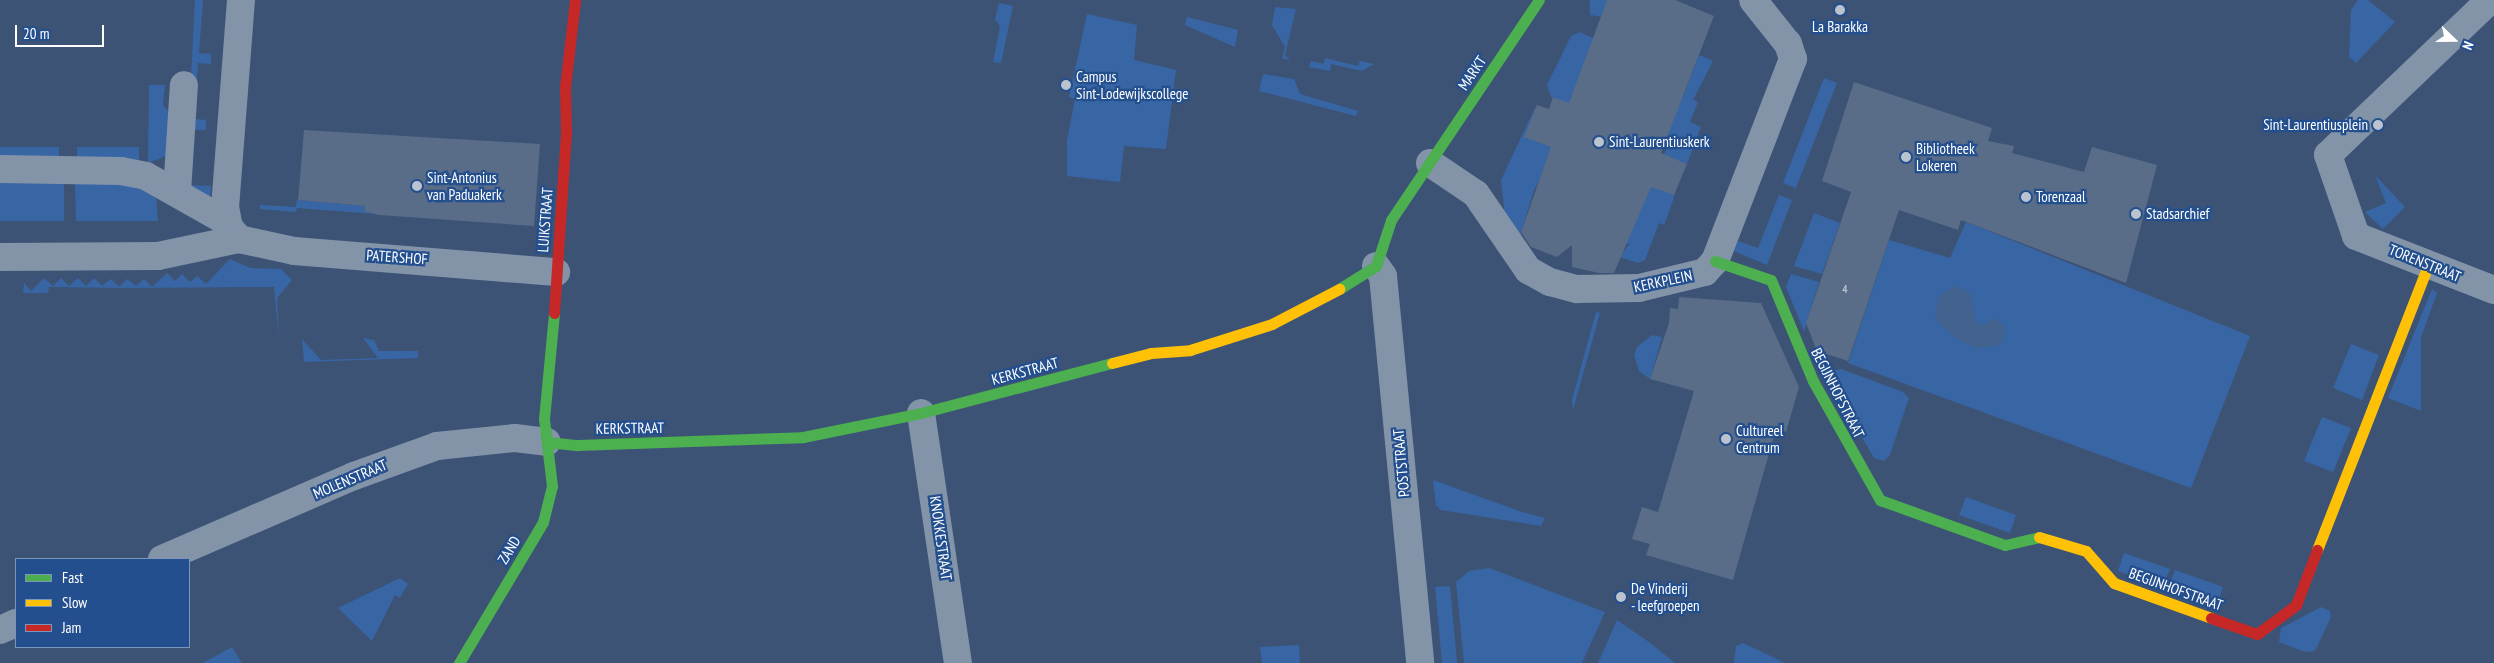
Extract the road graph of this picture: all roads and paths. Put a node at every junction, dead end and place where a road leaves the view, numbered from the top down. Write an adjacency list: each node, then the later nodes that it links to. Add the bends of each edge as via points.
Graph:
1 (241, 0): 10 (street, via 225,197)
2 (575, 0): 15 (street, LUIKSTRAAT, via 565,87 566,133)
3 (1539, 0): 7 (street, MARKT)
4 (1752, 0): 12 (street, via 1788,44 1792,59)
5 (2490, 0): 13 (street, TORENSTRAAT, via 2328,155 2356,236)
6 (184, 86): 9 (street)
7 (1430, 163): 12 (street, KERKPLEIN, via 1476,194 1528,270 1550,282 1577,289 1639,288 1705,272); 14 (street, via 1391,220)
8 (0, 169): 9 (street, PATERSHOF, via 121,170 156,180)
9 (177, 192): 10 (street, PATERSHOF)
10 (233, 230): 11 (street, PATERSHOF, via 158,256); 15 (street, PATERSHOF, via 294,250)
11 (0, 257)
12 (1715, 261): 13 (street, BEGIJNHOFSTRAAT, via 1771,280 1812,381 1880,500 2005,545 2044,536 2086,551 2114,583 2257,634 2296,605)
13 (2428, 264): 16 (street, TORENSTRAAT)
14 (1376, 266): 17 (street, KERKSTRAAT, via 1360,278 1272,324 1190,350 1151,354); 24 (street, POSTSTRAAT, via 1383,276)
15 (556, 272): 18 (street, LUIKSTRAAT, via 544,418)
16 (2494, 290)
17 (921, 413): 18 (street, KERKSTRAAT, via 803,437 578,445); 23 (street, KNOKKESTRAAT)
18 (547, 442): 19 (street, MOLENSTRAAT, via 515,438 437,446 354,476); 22 (street, ZAND, via 553,473 548,511)
19 (164, 558)
20 (15, 623): 21 (street)
21 (0, 630)
22 (459, 663)
23 (958, 663)
24 (1420, 663)

